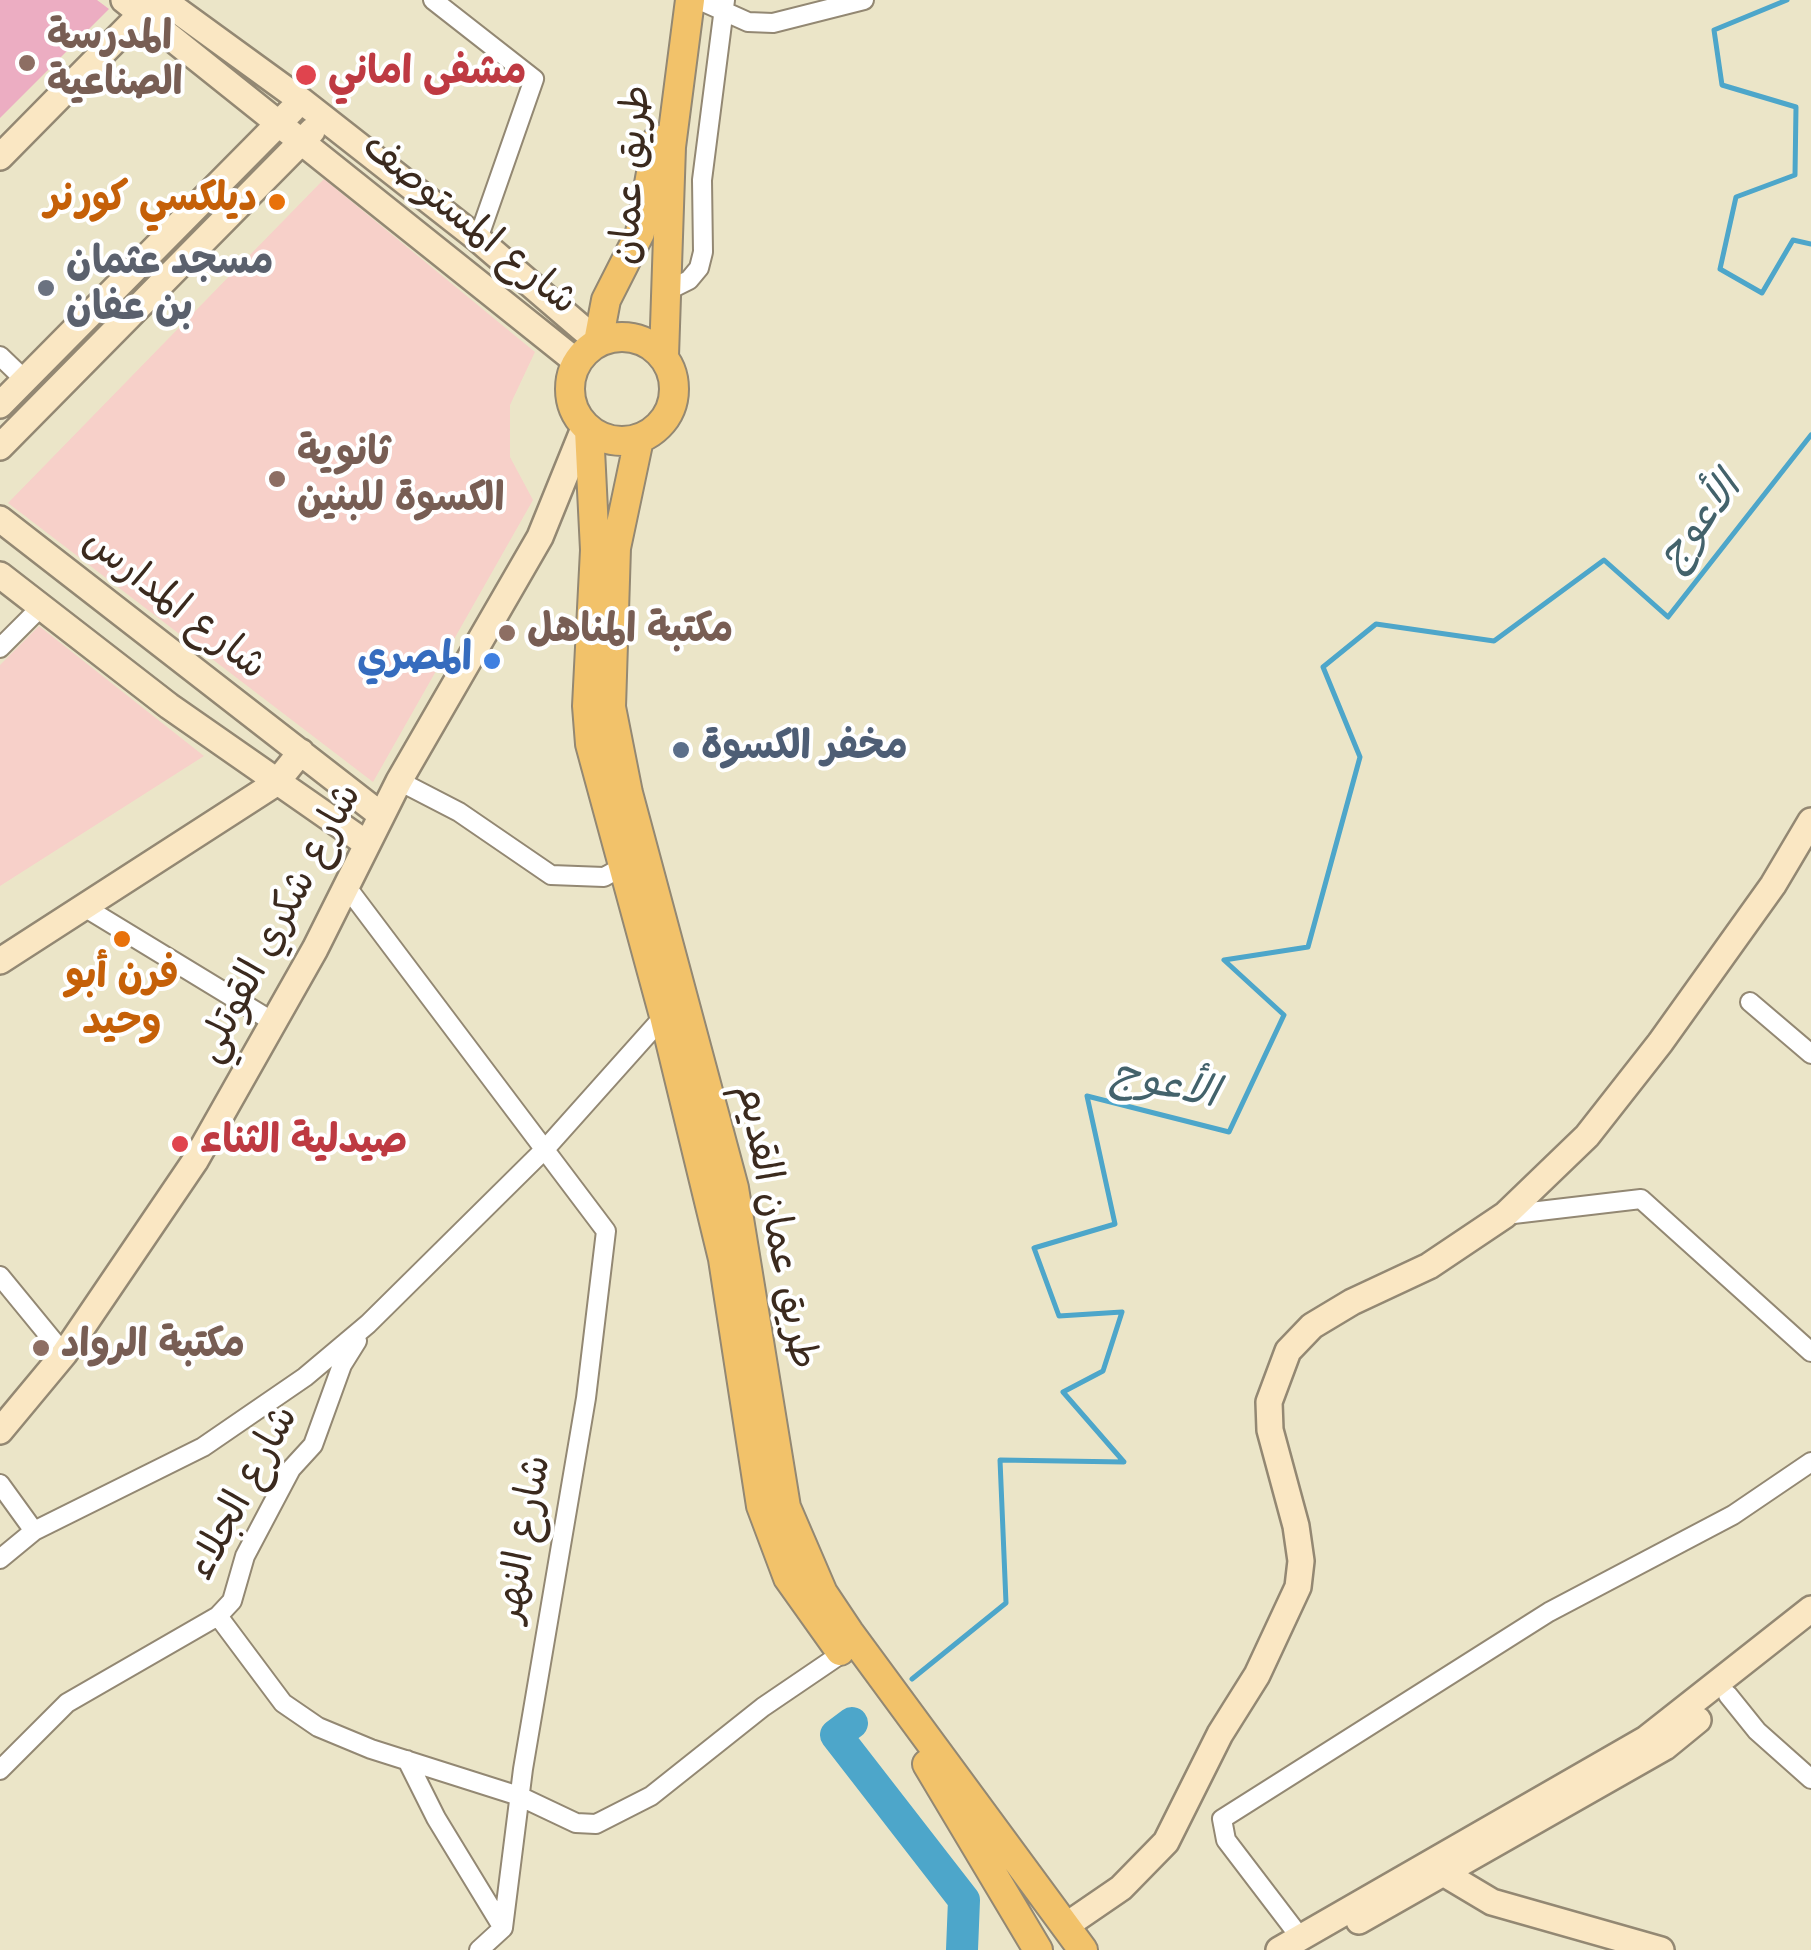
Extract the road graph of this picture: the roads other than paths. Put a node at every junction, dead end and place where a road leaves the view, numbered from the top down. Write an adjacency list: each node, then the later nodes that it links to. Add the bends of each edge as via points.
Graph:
1 (163, 0): 9 (street, شارع المستوصف)
2 (433, 0): 16 (street, via 534,79)
3 (677, 0): 18 (main road, طريق عمان, via 640,233 606,300)
4 (690, 0): 14 (main road, طريق عمان)
5 (699, 0): 8 (street)
6 (864, 0): 8 (street, via 773,23 748,22)
7 (140, 5): 11 (street, شارع المستوصف); 13 (street)
8 (724, 7): 15 (street)
9 (302, 100): 10 (street, شارع المستوصف); 11 (street)
10 (322, 120): 12 (street); 16 (street, شارع المستوصف)
11 (279, 121): 12 (street, شارع المستوصف); 22 (street)
12 (303, 141): 21 (street, شارع المستوصف); 26 (street)
13 (0, 157)
14 (670, 185): 15 (street); 17 (main road, طريق عمان)
15 (701, 192): 17 (street, via 699,268)
16 (478, 239): 18 (street, شارع المستوصف)
17 (667, 291): 20 (main road, طريق عمان)
18 (598, 342): 20 (main road, via 633,337); 21 (main road)
19 (0, 356): 22 (street)
20 (664, 356): 25 (main road, via 672,371 673,404 666,419)
21 (577, 362): 24 (main road, via 570,395)
22 (25, 380): 23 (street)
23 (0, 405)
24 (587, 428): 25 (main road, via 605,438); 32 (street, شارع شكري القوتلي, via 540,538); 37 (main road, طريق عمان القديم, via 595,550 590,744)
25 (638, 439): 66 (main road, طريق عمان القديم, via 616,548 611,707 628,794 734,1188 786,1507 823,1593 849,1632)
26 (0, 447)
27 (0, 519): 31 (street, شارع المدارس)
28 (0, 575): 29 (street, شارع المدارس)
29 (40, 608): 30 (street); 33 (street, شارع المدارس)
30 (0, 648)
31 (301, 752): 33 (street); 34 (street, شارع المدارس)
32 (399, 781): 34 (street, شارع شكري القوتلي); 37 (street, via 551,875 604,877)
33 (276, 783): 36 (street, شارع المدارس); 39 (street)
34 (381, 815): 36 (street, شارع شكري القوتلي)
35 (1811, 821): 46 (street, via 1660,1043 1586,1136)
36 (367, 844): 38 (street, شارع شكري القوتلي)
37 (622, 868): 42 (main road, طريق عمان القديم)
38 (346, 886): 43 (street, شارع شكري القوتلي); 45 (street, شارع النهر)
39 (86, 908): 40 (street); 43 (street)
40 (0, 961)
41 (1750, 1002): 44 (street)
42 (664, 1016): 45 (street); 59 (main road, طريق عمان القديم, via 723,1259 760,1506 788,1578)
43 (275, 1022): 50 (street, شارع شكري القوتلي, via 195,1161)
44 (1811, 1054)
45 (547, 1147): 48 (street); 64 (street, شارع النهر, via 606,1232 586,1398)
46 (1504, 1215): 49 (street, via 1641,1199); 66 (street, via 1429,1266 1312,1326 1288,1351 1275,1377 1270,1430 1296,1526 1298,1587 1166,1842 1121,1888)
47 (0, 1276): 50 (street)
48 (368, 1324): 54 (street, via 203,1448); 57 (street, شارع الجلاء, via 342,1365 313,1445 292,1469 246,1556 232,1600)
49 (1811, 1352)
50 (64, 1354): 51 (street, شارع شكري القوتلي)
51 (0, 1431)
52 (1811, 1462): 68 (street, via 1733,1515 1549,1612 1222,1819 1226,1840)
53 (0, 1484): 54 (street)
54 (34, 1531): 55 (street)
55 (0, 1559)
56 (1811, 1609): 65 (street, via 1646,1739)
57 (218, 1616): 61 (street, via 284,1703 318,1727); 62 (street, شارع الجلاء, via 68,1703)
58 (1811, 1630): 60 (street)
59 (841, 1654): 64 (street, via 620,1815 576,1823); 70 (main road, طريق عمان القديم, via 922,1754)
60 (1728, 1695): 63 (street); 65 (street, via 1665,1747)
61 (407, 1760): 64 (street); 67 (street)
62 (0, 1770)
63 (1811, 1779)
64 (520, 1796): 67 (street, شارع النهر)
65 (1436, 1869): 68 (street); 72 (street, via 1492,1902)
66 (1067, 1925): 71 (main road, طريق عمان القديم)
67 (503, 1928): 69 (street)
68 (1295, 1946)
69 (478, 1950)
70 (1038, 1950)
71 (1083, 1950)
72 (1661, 1950)

